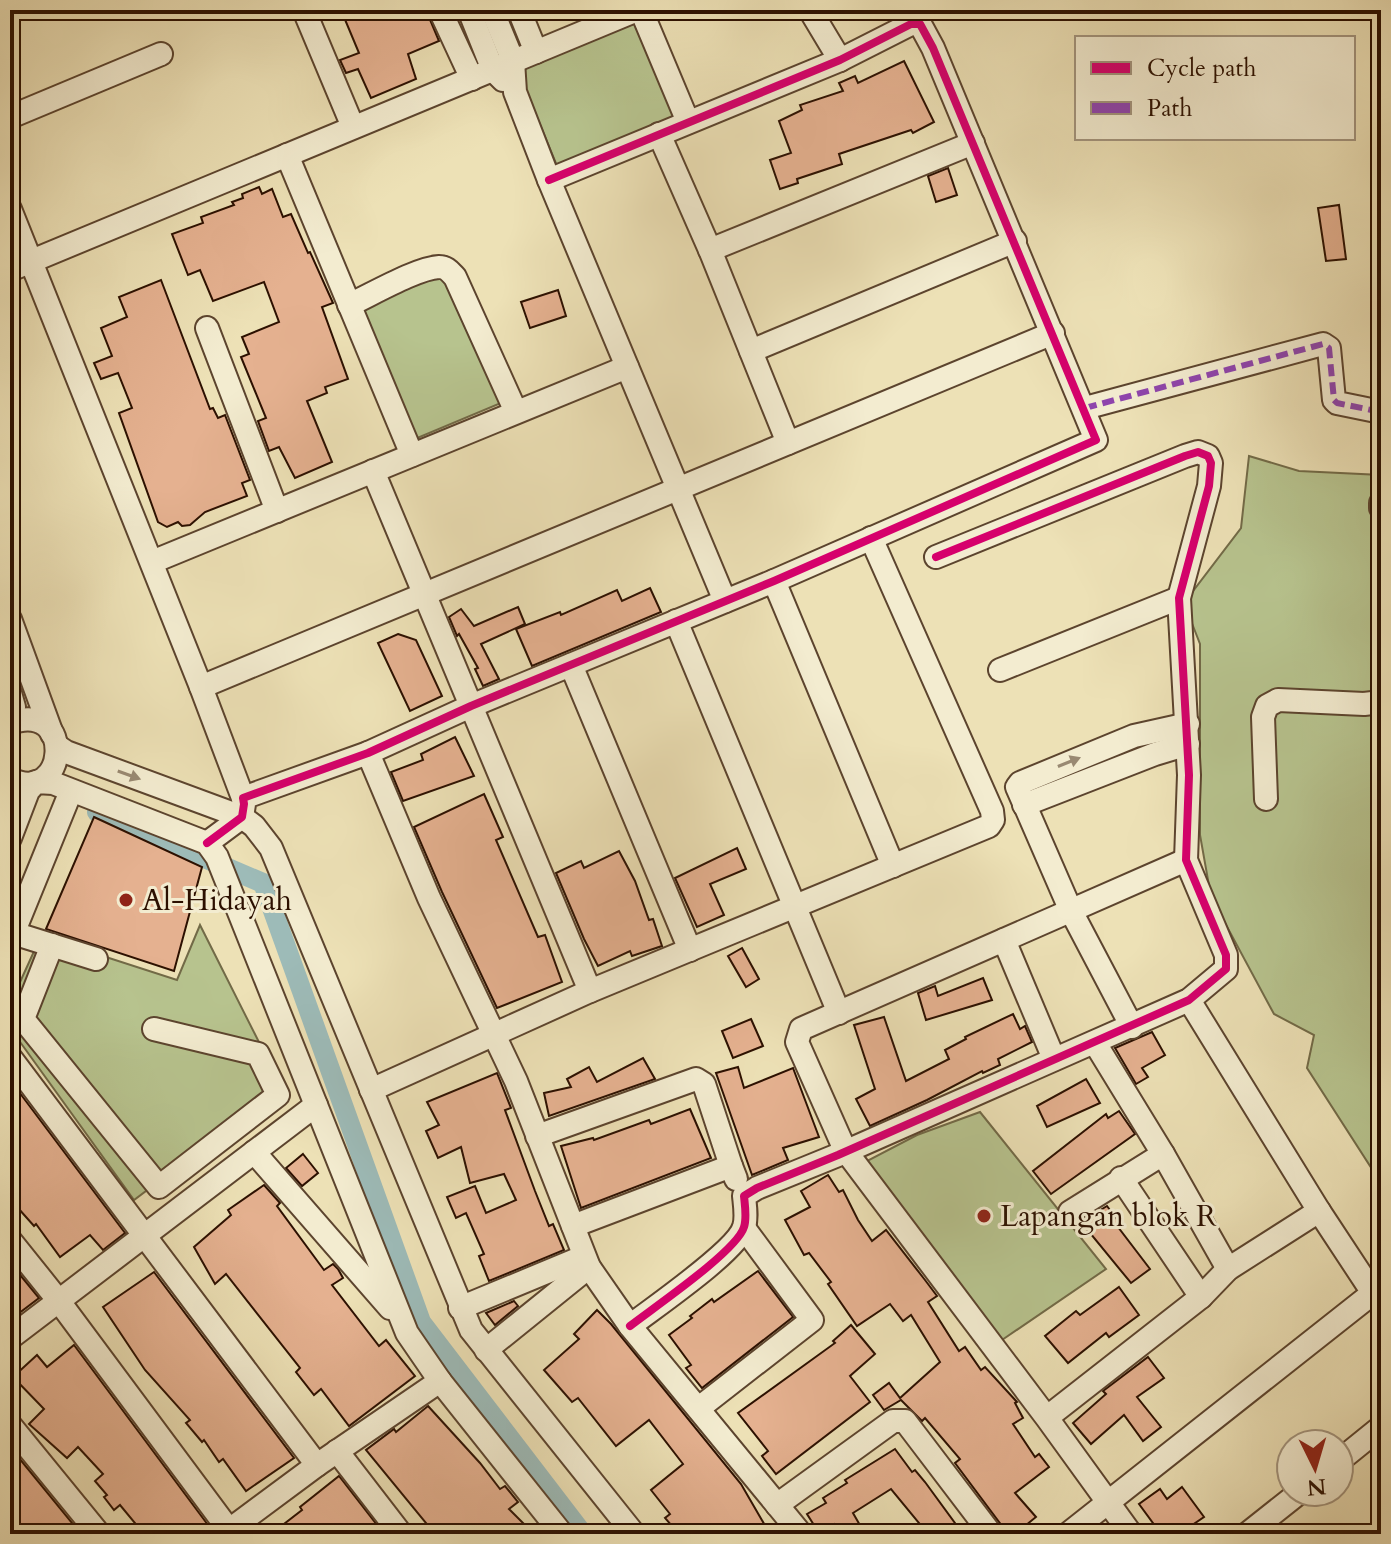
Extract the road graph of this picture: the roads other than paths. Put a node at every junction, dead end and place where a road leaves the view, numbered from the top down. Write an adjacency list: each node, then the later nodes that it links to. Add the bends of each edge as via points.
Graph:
1 (304, 10): 15 (street)
2 (440, 10): 12 (street)
3 (469, 10): 11 (street)
4 (492, 10): 11 (street)
5 (519, 10): 8 (street)
6 (639, 10): 8 (street); 14 (street)
7 (810, 10): 10 (street)
8 (536, 52): 11 (street)
9 (161, 54): 13 (street)
10 (840, 60): 14 (street); 17 (street, via 911,24 923,25)
11 (503, 65): 12 (street); 19 (street)
12 (472, 79): 15 (street)
13 (10, 117)
14 (688, 122): 16 (street)
15 (353, 127): 18 (street)
16 (659, 134): 19 (street); 22 (street)
17 (973, 143): 21 (street); 22 (street)
18 (287, 155): 23 (street); 25 (street)
19 (549, 180): 29 (street)
20 (10, 209): 23 (street)
21 (1015, 241): 27 (street); 28 (street)
22 (710, 250): 28 (street)
23 (32, 260): 24 (street); 40 (street)
24 (10, 270)
25 (349, 305): 31 (street, via 422,272 447,269); 34 (street)
26 (207, 328): 37 (street)
27 (1053, 333): 30 (street); 33 (street)
28 (751, 351): 33 (street)
29 (627, 367): 31 (street); 36 (street)
30 (1085, 408): 32 (street, via 1323,344 1329,348 1334,400); 38 (street, via 1096,440)
31 (516, 412): 34 (street)
32 (1381, 412)
33 (788, 443): 36 (street)
34 (412, 455): 35 (street)
35 (373, 471): 37 (street); 42 (street)
36 (678, 488): 42 (street); 44 (street)
37 (277, 511): 40 (street)
38 (871, 538): 41 (street); 65 (street, via 993,820)
39 (936, 557): 43 (street, via 1203,453 1211,463 1211,475)
40 (152, 562): 49 (street)
41 (774, 581): 44 (street); 65 (street)
42 (424, 593): 49 (street); 52 (street)
43 (1179, 598): 48 (street); 54 (street)
44 (725, 601): 46 (street)
45 (10, 619): 55 (street)
46 (676, 621): 47 (street); 66 (street)
47 (571, 665): 52 (street); 71 (street)
48 (1000, 670)
49 (201, 687): 61 (street)
50 (10, 693): 53 (street)
51 (1381, 702): 60 (street, via 1278,700 1267,706)
52 (471, 706): 56 (street); 73 (street)
53 (10, 722): 55 (street, via 41,723)
54 (1188, 734): 64 (street); 67 (street, via 1134,736 1020,783 1017,790)
55 (55, 740): 58 (street, via 53,769); 61 (street, one-way to 61, via 66,752)
56 (368, 753): 61 (street); 78 (street)
57 (10, 779): 58 (street)
58 (36, 782): 59 (street); 62 (street)
59 (71, 791): 63 (street); 68 (street)
60 (1266, 799)
61 (242, 808): 63 (street); 82 (street, via 271,848)
62 (10, 838)
63 (216, 858): 83 (street)
64 (1186, 860): 67 (street); 74 (street, via 1228,962)
65 (893, 866): 66 (street)
66 (795, 906): 71 (street); 75 (street)
67 (1071, 911): 69 (street); 76 (street)
68 (12, 937): 70 (street)
69 (1004, 940): 75 (street); 81 (street)
70 (52, 945): 72 (street); 77 (street, via 23,1019 159,1187 278,1095 258,1054)
71 (690, 950): 73 (street)
72 (96, 959)
73 (590, 991): 78 (street)
74 (1189, 1000): 76 (street); 91 (street)
75 (839, 1013): 85 (street, via 801,1029 797,1042)
76 (1132, 1027): 79 (street)
77 (154, 1029)
78 (492, 1033): 82 (street); 84 (street)
79 (1095, 1043): 81 (street); 87 (street)
80 (10, 1057): 95 (street)
81 (1054, 1059): 85 (street)
82 (371, 1090): 102 (street)
83 (316, 1105): 86 (street); 103 (street)
84 (537, 1136): 88 (street, via 696,1079 704,1084); 93 (street)
85 (845, 1150): 90 (street); 115 (street)
86 (254, 1152): 95 (street); 103 (street)
87 (1163, 1154): 89 (street); 98 (street)
88 (731, 1166): 90 (street); 93 (street)
89 (1121, 1178): 92 (street); 99 (street)
90 (744, 1196): 94 (street)
91 (1319, 1211): 98 (street); 100 (street)
92 (1070, 1212)
93 (573, 1226): 97 (street)
94 (744, 1228): 104 (street, via 712,1263); 108 (street, via 812,1320)
95 (145, 1233): 101 (street); 114 (street)
96 (10, 1240): 101 (street)
97 (586, 1262): 102 (street); 104 (street); 106 (street)
98 (1228, 1269): 99 (street)
99 (1201, 1297): 109 (street)
100 (1377, 1299): 115 (street)
101 (58, 1300): 105 (street); 118 (street)
102 (460, 1308): 106 (street)
103 (402, 1321): 107 (street)
104 (630, 1326): 108 (street)
105 (10, 1338)
106 (486, 1350): 122 (street)
107 (440, 1381): 113 (street); 121 (street)
108 (699, 1408): 116 (street)
109 (1054, 1412)
110 (10, 1425): 120 (street)
111 (1381, 1427): 112 (street)
112 (1355, 1448)
113 (337, 1451): 114 (street); 119 (street)
114 (317, 1465): 118 (street)
115 (1108, 1503): 125 (street); 126 (street)
116 (777, 1505): 123 (street); 124 (street, via 899,1419)
117 (1280, 1508): 127 (street)
118 (228, 1533)
119 (400, 1533)
120 (99, 1534)
121 (562, 1534)
122 (634, 1534)
123 (801, 1534)
124 (991, 1534)
125 (1068, 1534)
126 (1131, 1534)
127 (1247, 1534)

